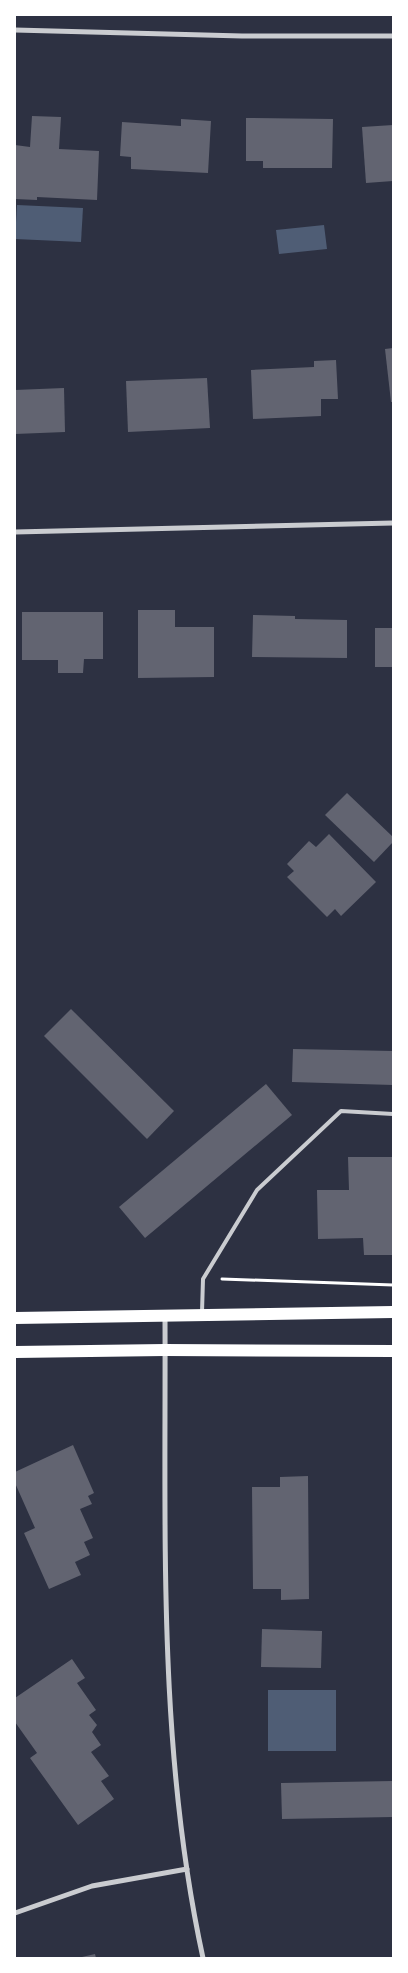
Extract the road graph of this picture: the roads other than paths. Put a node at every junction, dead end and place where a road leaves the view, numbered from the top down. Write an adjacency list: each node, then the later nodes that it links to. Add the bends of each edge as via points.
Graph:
1 (15, 30): 2 (street)
2 (393, 36)
3 (393, 524): 4 (street)
4 (15, 532)
5 (393, 1114): 7 (lane, via 341,1111 257,1190 203,1279)
6 (393, 1312): 7 (main road)
7 (202, 1314): 8 (main road)
8 (165, 1315): 9 (main road); 10 (street)
9 (15, 1318)
10 (165, 1350): 11 (main road); 12 (main road); 13 (street, via 166,1636 177,1789)
11 (393, 1350)
12 (15, 1352)
13 (187, 1869): 14 (street, via 92,1886); 15 (street)
14 (15, 1913)
15 (203, 1958)

